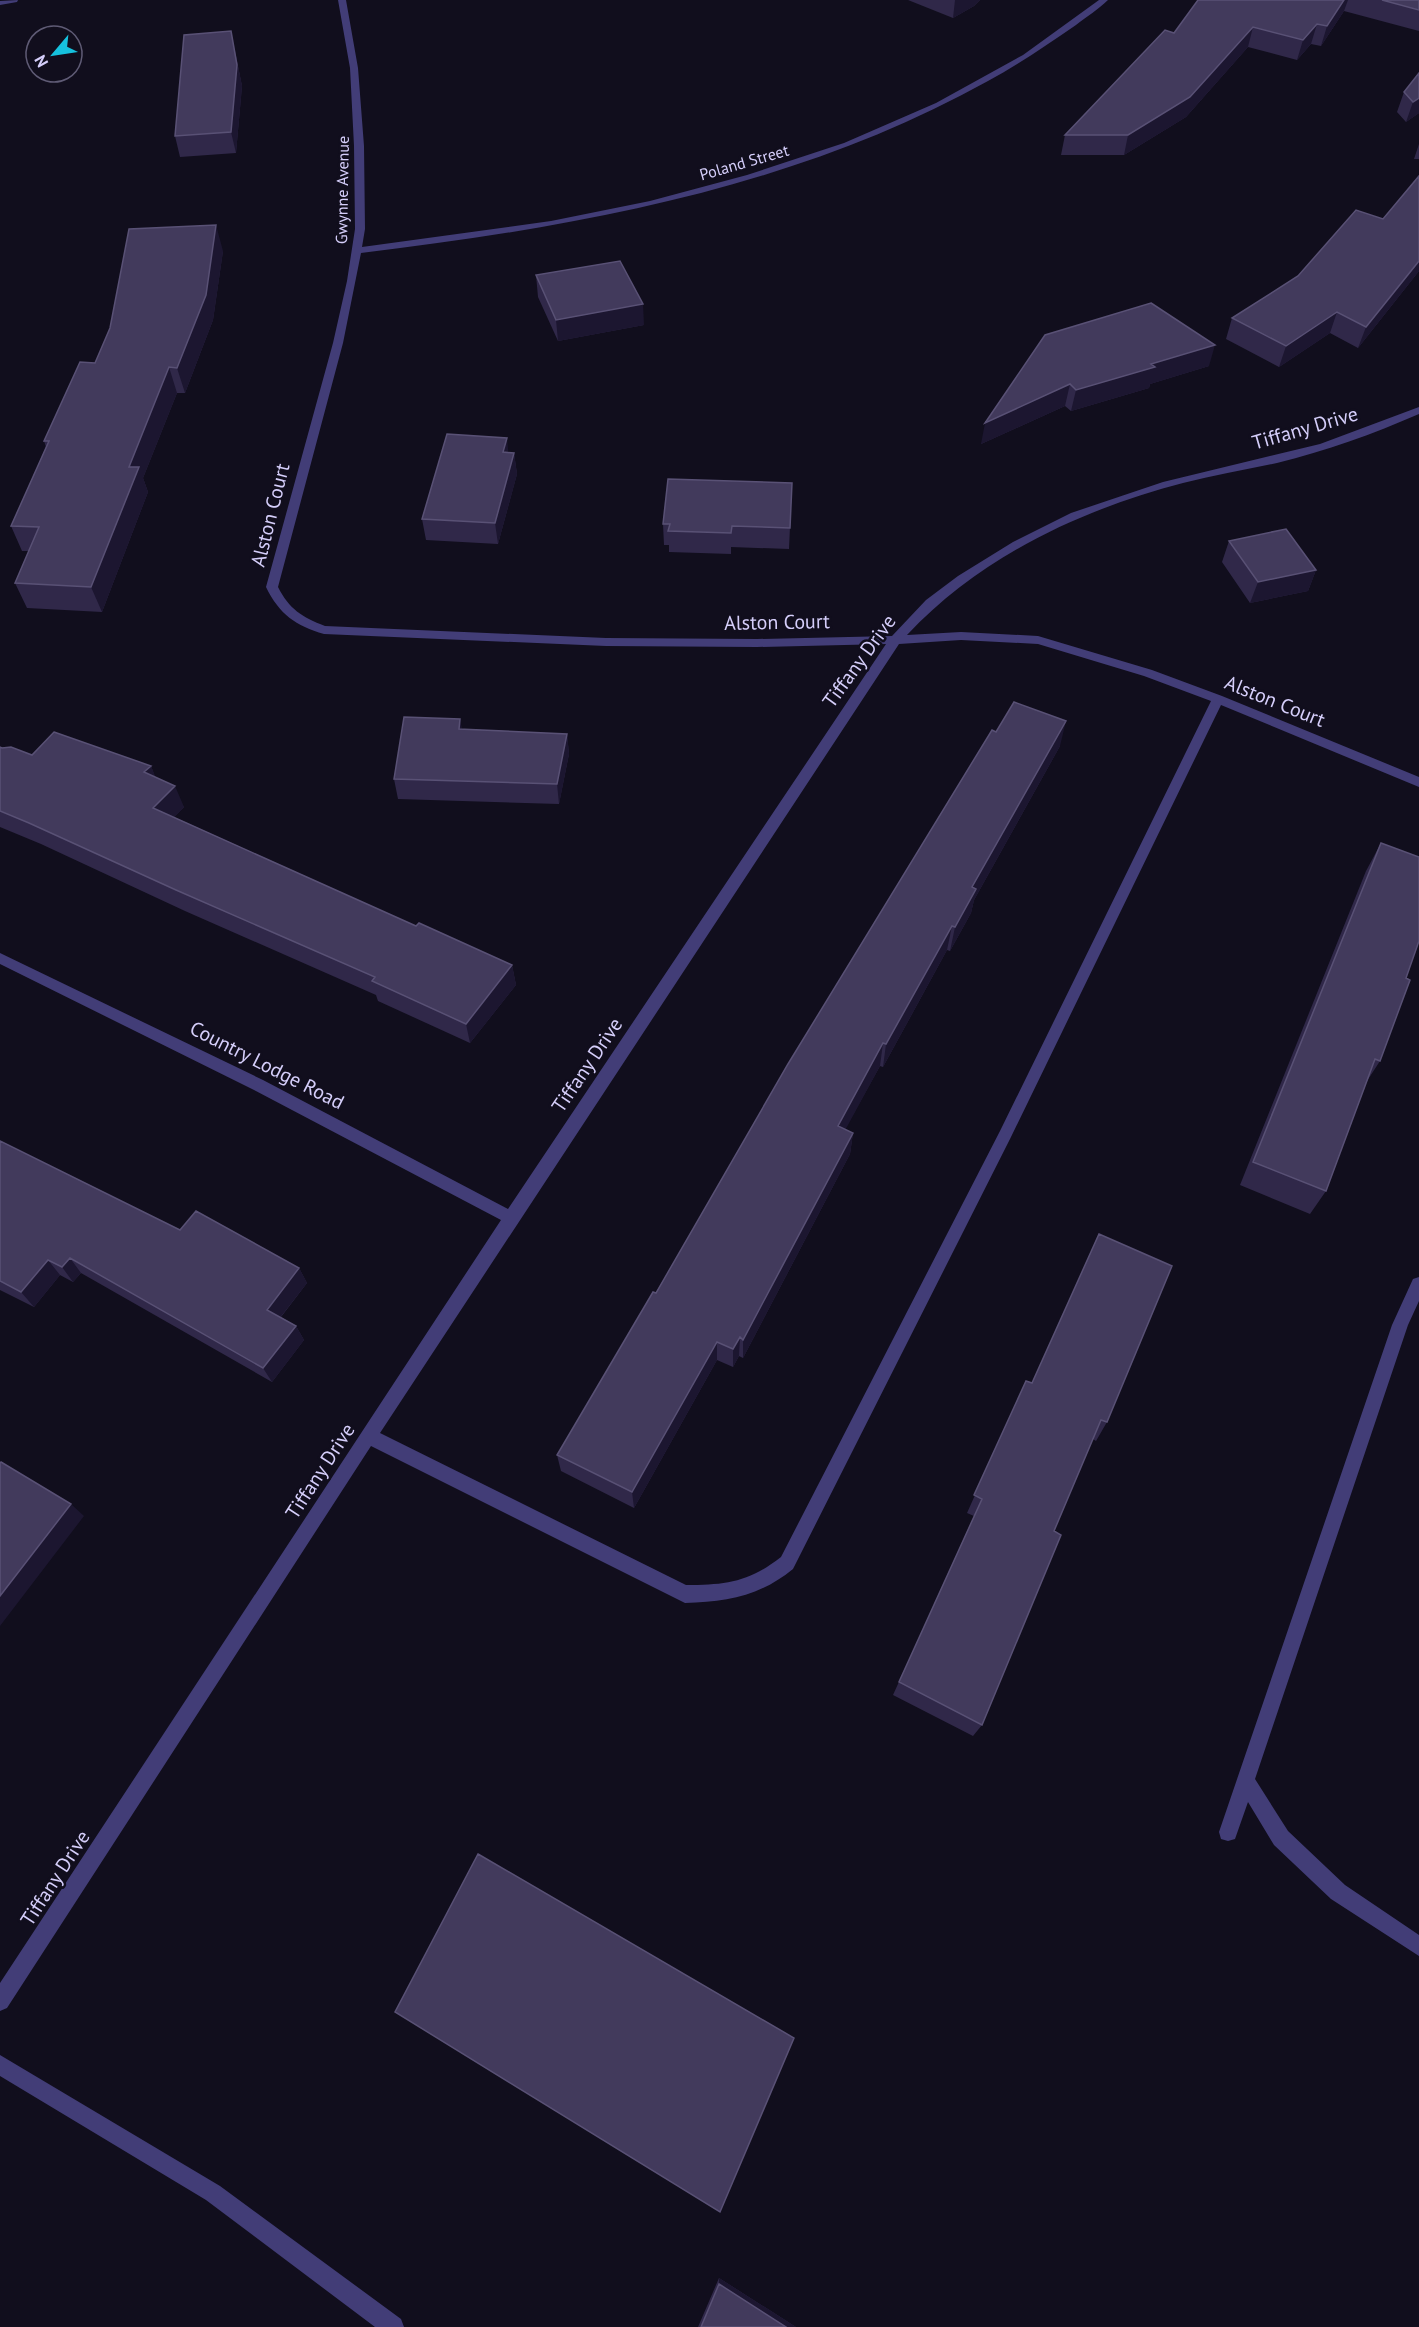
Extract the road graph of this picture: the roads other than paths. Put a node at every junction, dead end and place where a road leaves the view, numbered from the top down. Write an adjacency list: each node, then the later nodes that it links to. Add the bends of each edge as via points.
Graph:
1 (14, 0): 4 (street)
2 (342, 0): 5 (street, Gwynne Avenue, via 354,68 360,229)
3 (1104, 0): 5 (street, Poland Street, via 1018,62 956,96 823,154 657,201 534,228)
4 (0, 3)
5 (357, 251): 7 (street, Gwynne Avenue, via 338,343)
6 (1419, 410): 8 (street, Tiffany Drive, via 1374,430 1292,456 1168,483 1111,501 1044,529 972,571 934,600)
7 (308, 448): 8 (street, Alston Court, via 272,587 280,605 294,618 324,630 606,642)
8 (895, 640): 9 (street, Alston Court, via 961,636 1038,640); 12 (street, Tiffany Drive)
9 (1218, 699): 10 (street, Alston Court); 14 (street, via 1005,1135 787,1563 767,1580 727,1594 685,1594)
10 (1419, 782)
11 (0, 958): 12 (street, Country Lodge Road, via 348,1129)
12 (511, 1218): 14 (street, Tiffany Drive)
13 (1419, 1284): 15 (street, via 1400,1325)
14 (368, 1436): 18 (street, Tiffany Drive)
15 (1245, 1780): 16 (street); 17 (street, via 1281,1838 1338,1892)
16 (1228, 1832)
17 (1419, 1946)
18 (0, 2001)
19 (0, 2065): 20 (street, via 213,2193)
20 (393, 2327)

